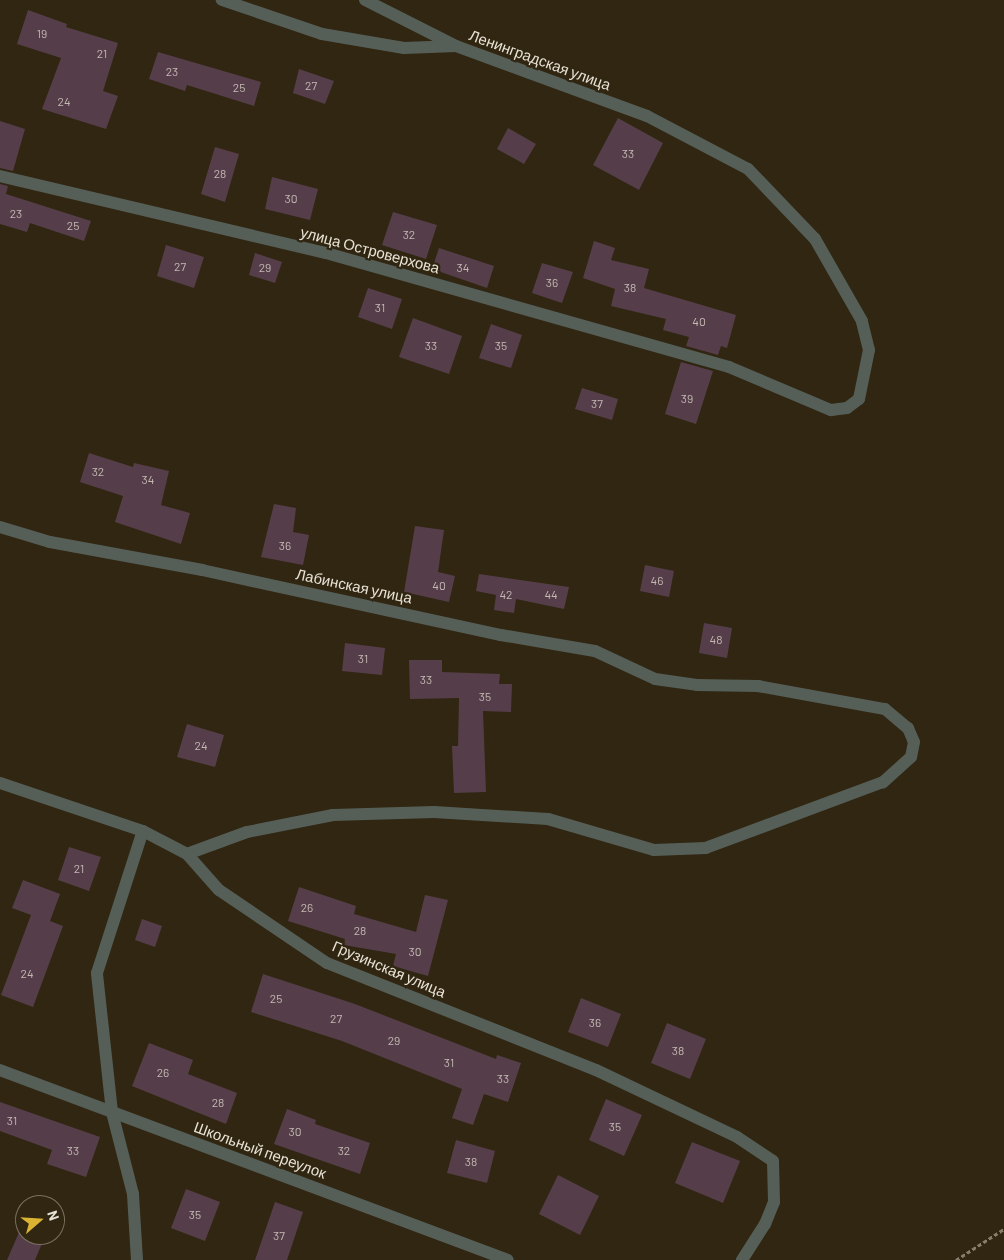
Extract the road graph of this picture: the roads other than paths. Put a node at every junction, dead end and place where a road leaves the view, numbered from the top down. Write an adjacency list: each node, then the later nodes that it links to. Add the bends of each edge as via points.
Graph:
1 (222, 0): 3 (street, Ленинградская улица, via 322,34 404,48)
2 (365, 0): 3 (street)
3 (456, 46): 5 (street, Ленинградская улица, via 646,116 748,168 816,239 862,321 869,350 859,398 847,408 831,410)
4 (0, 176): 5 (street, улица Островерхова, via 326,254)
5 (729, 367)
6 (0, 527): 9 (street, Лабинская улица, via 50,542 202,570 501,635 595,651 655,679 698,685 758,686 885,709 908,728 914,742 911,758 882,782 706,848 654,850 548,819 434,812 333,815 246,832)
7 (0, 784): 8 (street, Грузинская улица)
8 (143, 831): 9 (street, Грузинская улица); 11 (street, via 98,973)
9 (187, 854): 14 (street, Грузинская улица, via 219,890 328,963 596,1070 737,1137 773,1161 774,1202 765,1224)
10 (0, 1070): 11 (street, Школьный переулок)
11 (112, 1112): 12 (street, via 133,1194); 13 (street, Школьный переулок)
12 (137, 1260)
13 (508, 1260)
14 (742, 1260)

